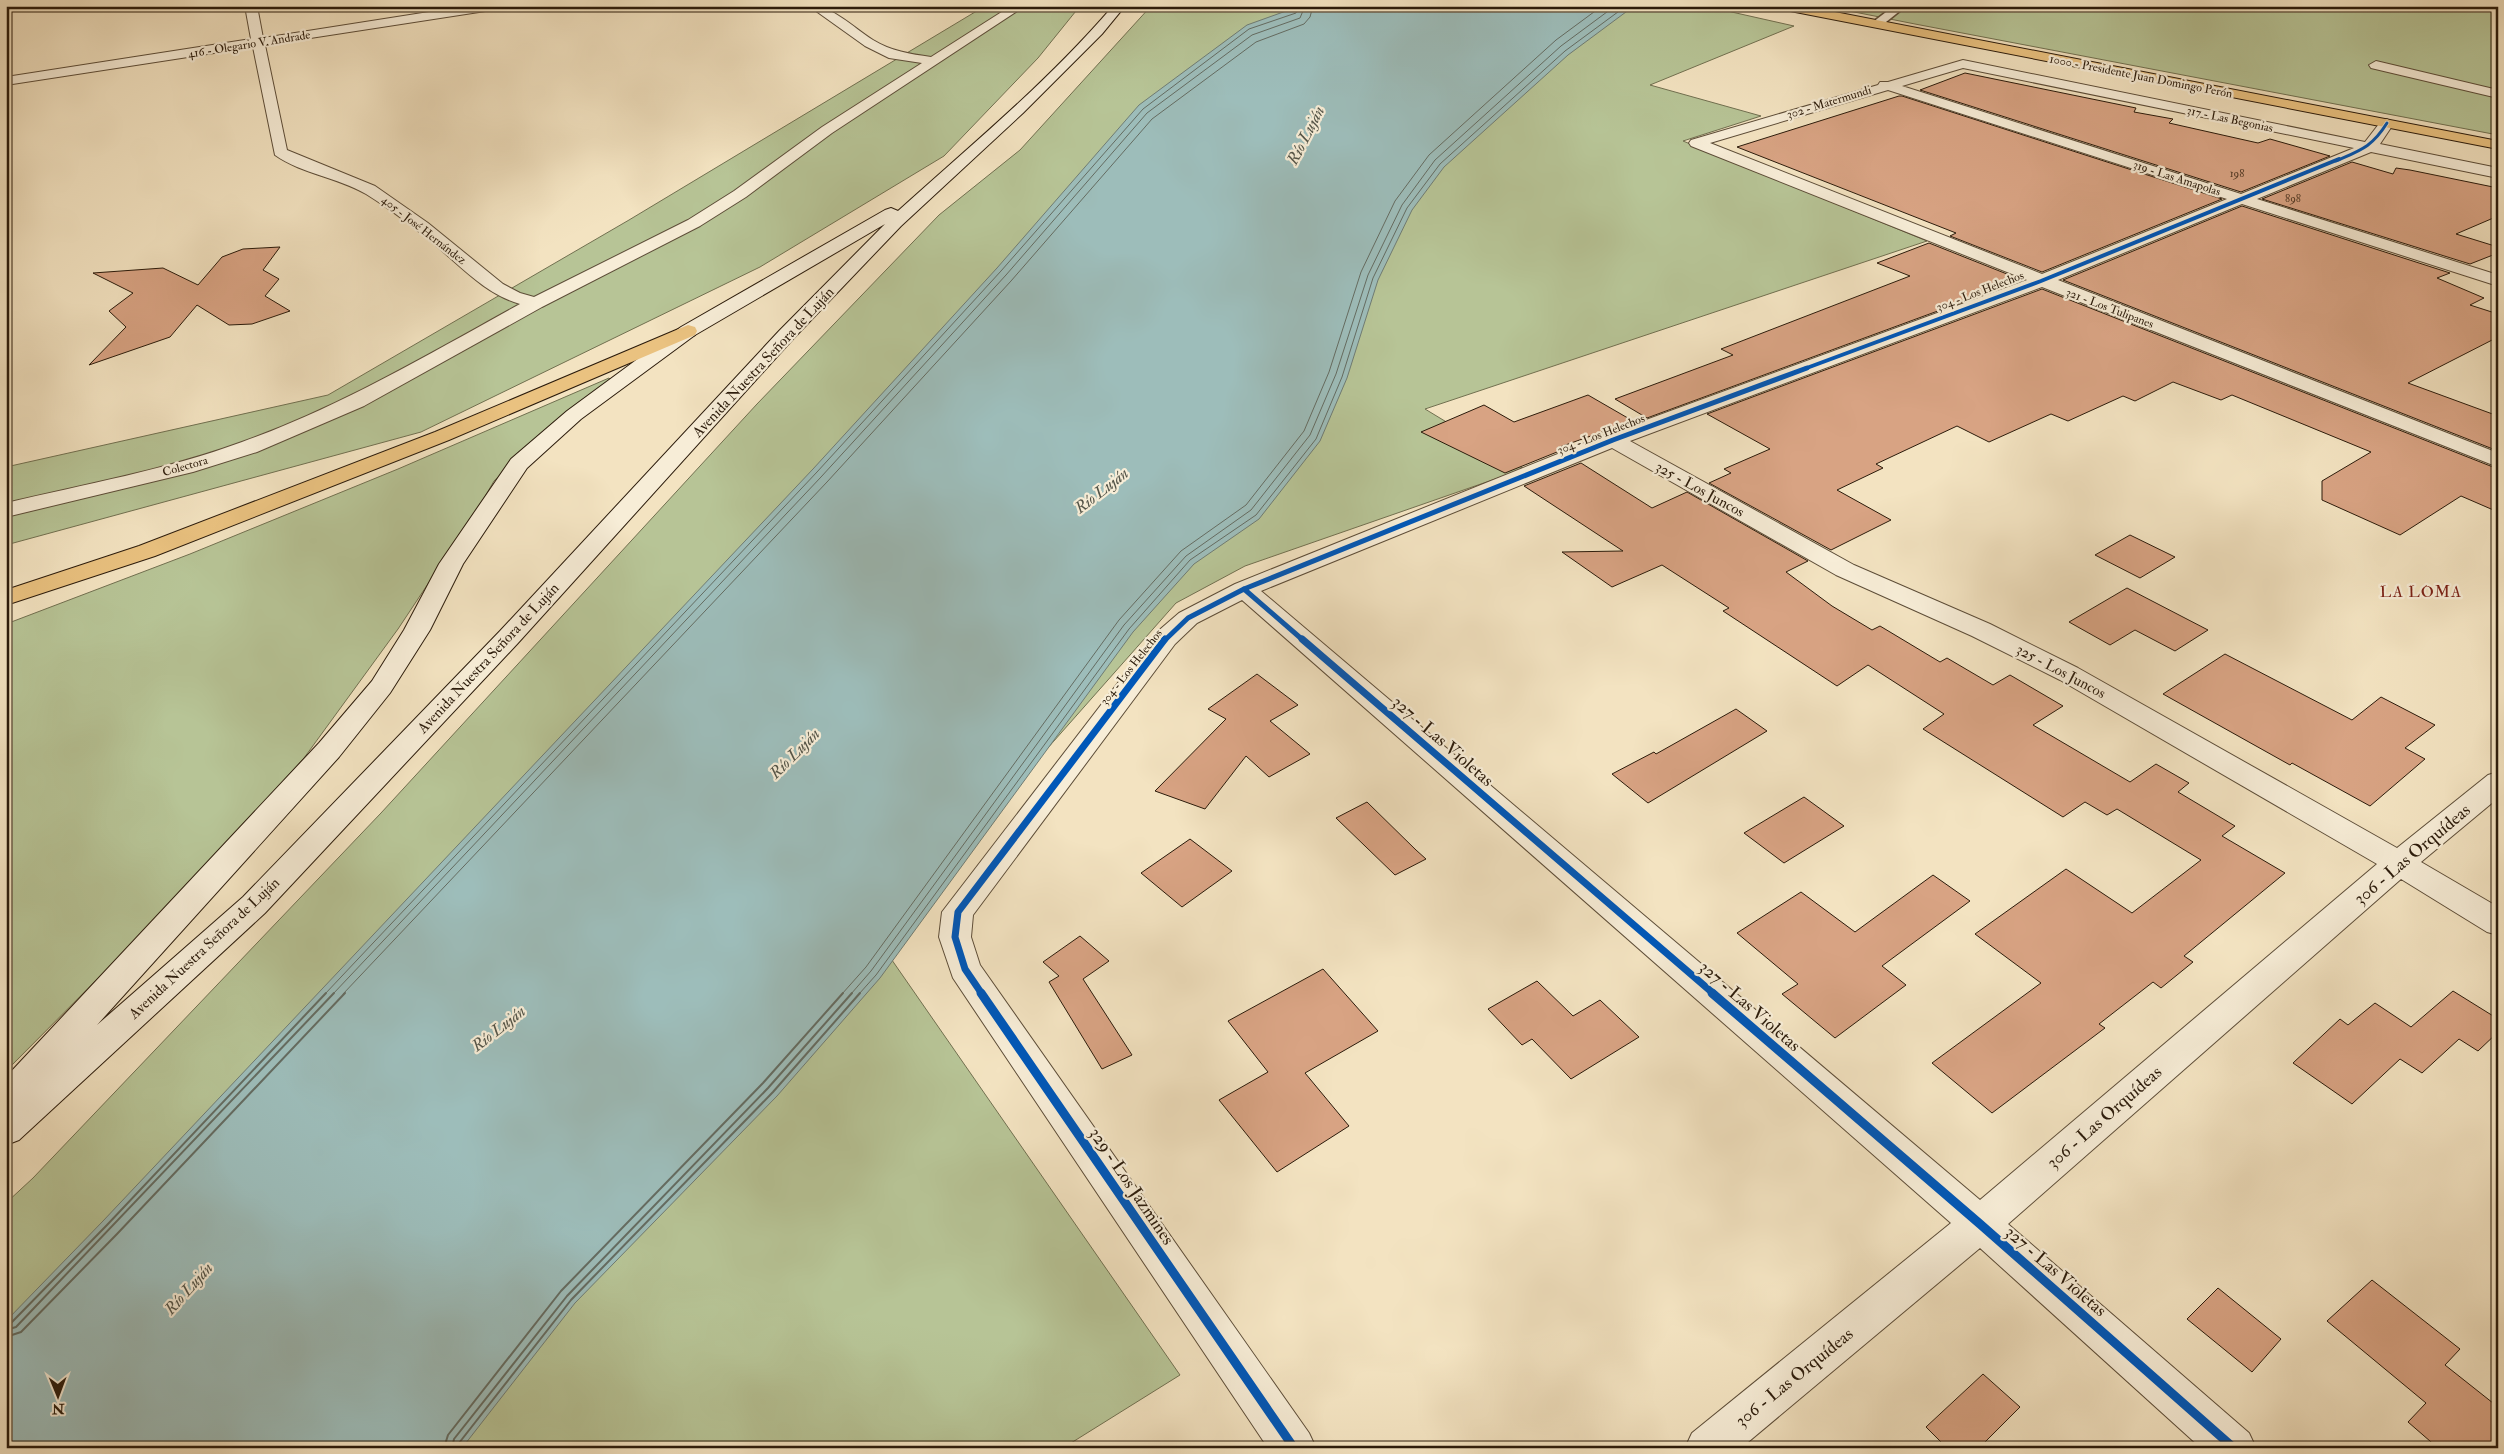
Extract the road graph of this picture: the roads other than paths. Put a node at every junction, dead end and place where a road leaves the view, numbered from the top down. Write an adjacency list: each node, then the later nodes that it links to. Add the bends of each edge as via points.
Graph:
1 (251, 6): 9 (street, 405 - José Hernández)
2 (492, 6): 9 (street, 416 - Olegario V. Andrade)
3 (814, 6): 10 (street, via 869,44 894,55)
4 (1019, 6): 10 (street, Colectora)
5 (1119, 6): 20 (street, Avenida Nuestra Señora de Luján, via 1098,31)
6 (1785, 6): 8 (main road, 1000 - Presidente Juan Domingo Perón)
7 (1901, 6): 8 (lane)
8 (1877, 24): 16 (main road, 1000 - Presidente Juan Domingo Perón)
9 (260, 43): 13 (street, 416 - Olegario V. Andrade); 25 (street, 405 - José Hernández, via 280,152 307,167 325,170 374,192 400,209 497,288)
10 (933, 61): 25 (street, Colectora, via 694,223)
11 (1963, 64): 14 (street, 302 - Matermundi); 19 (street, 317 - Las Begonias)
12 (2376, 65): 15 (street)
13 (6, 81)
14 (1885, 85): 17 (street, 302 - Matermundi); 22 (street, 319 - Las Amapolas)
15 (2498, 94)
16 (2387, 123): 18 (main road, 1000 - Presidente Juan Domingo Perón); 19 (street, 304 - Los Helechos)
17 (1696, 143): 23 (street, 321 - Los Tulipanes)
18 (2498, 145)
19 (2367, 148): 21 (street, 317 - Las Begonias); 22 (street, 304 - Los Helechos)
20 (952, 171): 26 (street, Avenida Nuestra Señora de Luján, via 848,240); 37 (street, Avenida Nuestra Señora de Luján, via 895,223 786,335 509,637 254,905)
21 (2498, 174)
22 (2242, 199): 23 (street, 304 - Los Helechos); 24 (street, 319 - Las Amapolas)
23 (2040, 281): 27 (street, 304 - Los Helechos); 28 (street, 321 - Los Tulipanes)
24 (2498, 281)
25 (536, 303): 29 (street, Colectora, via 357,402 249,447 185,468)
26 (688, 331): 31 (main road, via 395,454 147,551); 36 (street, Avenida Nuestra Señora de Luján, via 574,415 519,464 451,564 417,630 381,687 329,750)
27 (1614, 440): 30 (street, 304 - Los Helechos); 33 (street, 325 - Los Juncos, via 1844,570 1981,630 2070,674)
28 (2498, 461)
29 (6, 510)
30 (1244, 589): 35 (street, 304 - Los Helechos, via 1188,618 1166,638 958,912); 38 (street, 327 - Las Violetas)
31 (6, 598)
32 (2498, 782): 33 (street, 306 - Las Orquídeas)
33 (2400, 863): 34 (street, 325 - Los Juncos); 38 (street, 306 - Las Orquídeas)
34 (2498, 923)
35 (955, 937): 39 (street, 329 - Los Jazmines, via 965,969)
36 (6, 1102)
37 (6, 1128)
38 (1980, 1224): 40 (street, 306 - Las Orquídeas); 41 (street, 327 - Las Violetas)
39 (1294, 1448)
40 (1707, 1448)
41 (2234, 1448)

